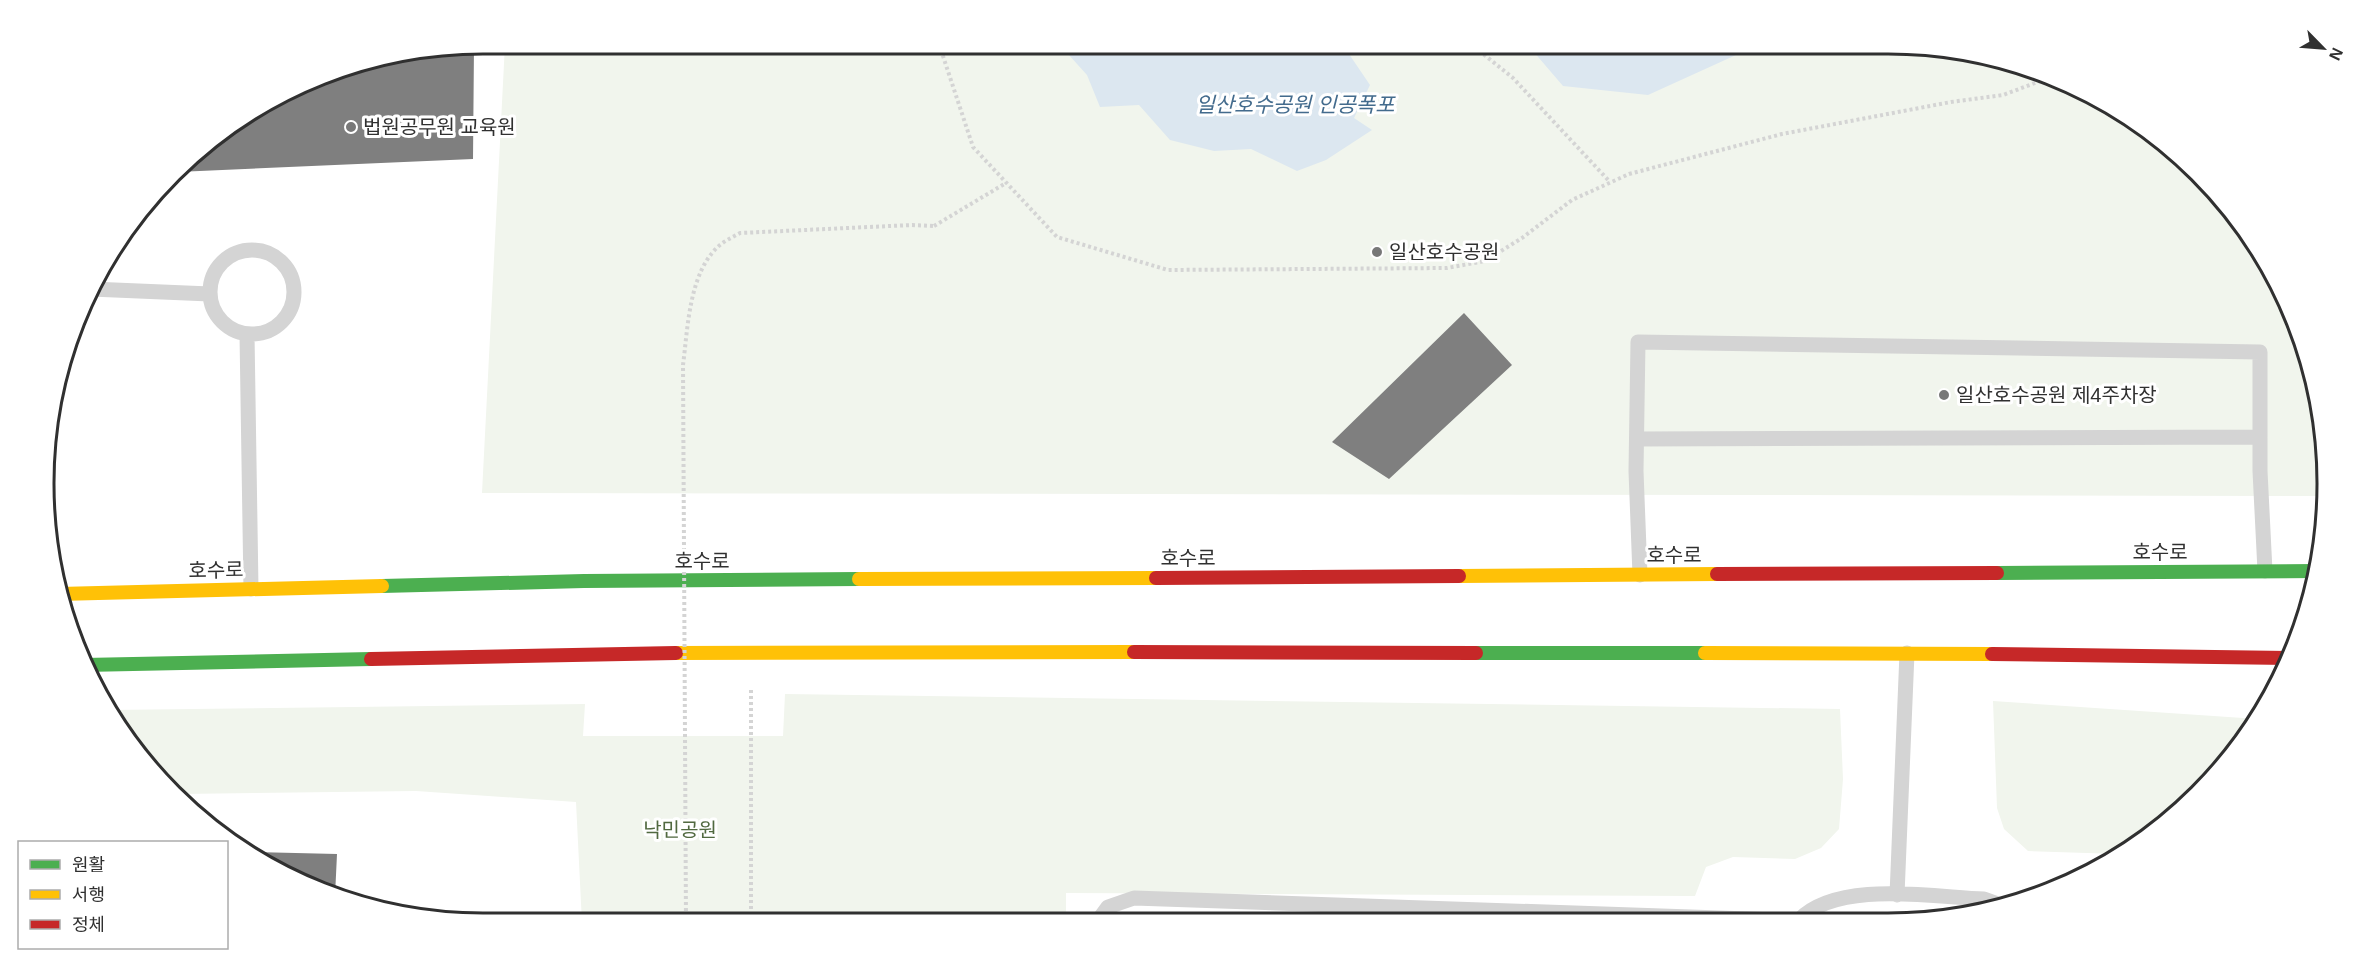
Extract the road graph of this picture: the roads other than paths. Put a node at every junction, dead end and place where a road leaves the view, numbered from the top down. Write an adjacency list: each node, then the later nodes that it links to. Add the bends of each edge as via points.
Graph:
1 (101, 289): 2 (lane)
2 (210, 294): 3 (lane, via 221,321 228,328); 3 (lane, via 211,280 218,267 235,254 257,250 282,263 291,275 294,289 286,317 262,333)
3 (247, 334): 9 (lane)
4 (2260, 436): 5 (lane); 5 (lane, via 2260,352 1638,342); 6 (lane)
5 (1637, 439): 8 (lane)
6 (2265, 571): 7 (main road, 호수로); 8 (main road, 호수로)
7 (2308, 571)
8 (1640, 574): 9 (main road, 호수로, via 596,581)
9 (250, 589): 10 (main road, 호수로)
10 (69, 594)
11 (1907, 653): 12 (main road); 13 (main road, via 717,651); 14 (lane)
12 (2280, 658)
13 (94, 665)
14 (1898, 895): 15 (lane); 18 (lane, via 1834,899)
15 (1989, 901)
16 (1104, 913): 17 (lane, via 1108,907 1134,898)
17 (1573, 913)
18 (1808, 913)

